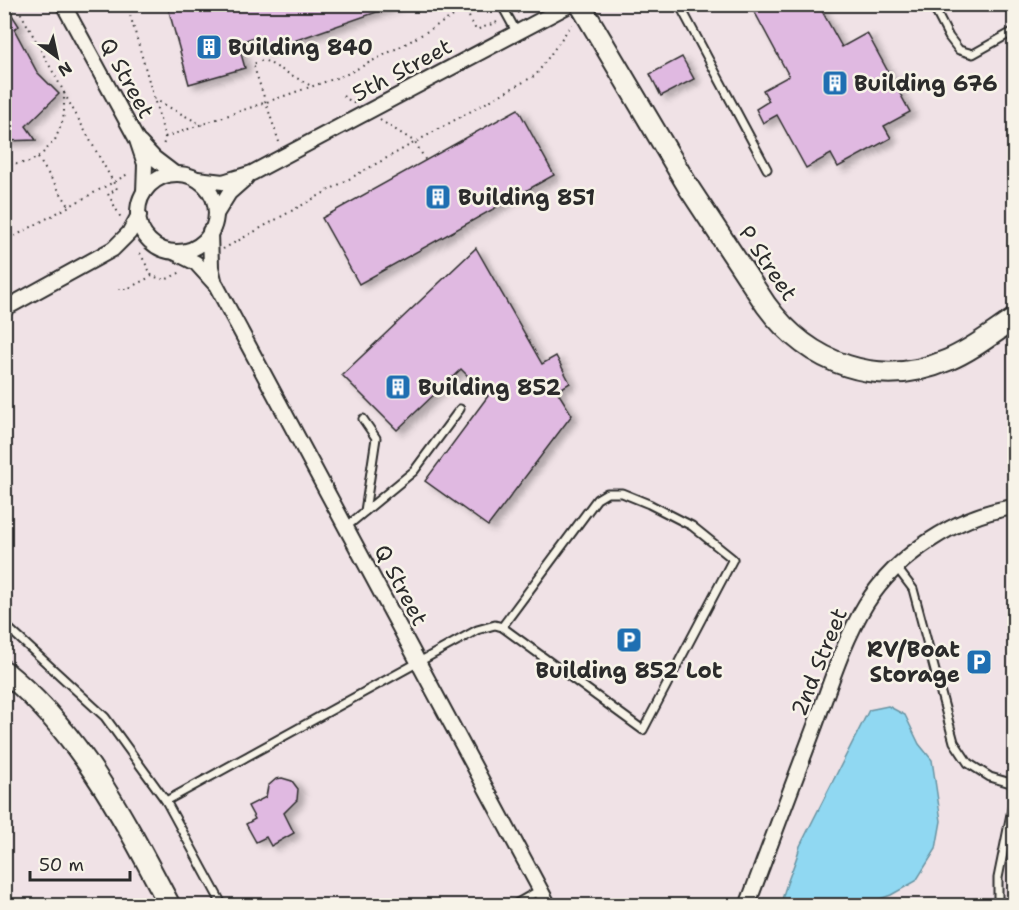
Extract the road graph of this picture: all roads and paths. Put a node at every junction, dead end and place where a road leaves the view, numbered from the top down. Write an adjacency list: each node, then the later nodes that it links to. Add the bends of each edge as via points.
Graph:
1 (14, 4): 10 (lane); 16 (path)
2 (63, 4): 21 (street, Q Street)
3 (126, 4): 17 (path)
4 (501, 4): 11 (lane)
5 (533, 4): 11 (path)
6 (571, 4): 14 (street, 5th Street)
7 (580, 4): 50 (street, P Street, via 695,198 766,305 800,342 840,364 898,372 950,359)
8 (679, 4): 28 (lane)
9 (932, 4): 13 (lane, via 959,50 973,54)
10 (4, 9)
11 (508, 18): 14 (lane); 15 (path, via 476,30 465,9 345,75)
12 (572, 24): 22 (path, via 536,75)
13 (1014, 31)
14 (517, 33): 24 (street, 5th Street)
15 (313, 87): 18 (path); 18 (path, via 264,60 253,64)
16 (64, 92): 25 (path, via 59,132); 37 (path, via 117,189 108,194)
17 (153, 98): 19 (path); 20 (path)
18 (267, 103): 19 (path); 24 (path)
19 (202, 124): 20 (path)
20 (165, 137): 23 (path)
21 (137, 140): 31 (street, Q Street); 33 (street, Q Street, via 145,164)
22 (415, 142): 26 (path); 42 (path)
23 (161, 153)
24 (284, 157): 30 (street, 5th Street)
25 (38, 158): 27 (path); 34 (path)
26 (426, 161)
27 (4, 166)
28 (766, 169)
29 (136, 170): 34 (path)
30 (252, 173): 32 (street, 5th Street, via 223,182); 35 (street, 5th Street, via 229,193)
31 (175, 174): 32 (street); 33 (street, via 157,179)
32 (197, 179): 35 (street, via 211,191)
33 (144, 192): 36 (street)
34 (69, 206): 39 (path)
35 (216, 214): 38 (street)
36 (139, 215): 40 (street, via 142,232); 41 (street)
37 (125, 226)
38 (210, 231): 43 (street, via 200,245); 47 (street, Q Street)
39 (4, 242)
40 (155, 246): 41 (street); 43 (street)
41 (113, 249): 49 (street)
42 (223, 249)
43 (174, 252): 47 (street, Q Street, via 196,263)
44 (140, 253): 46 (path)
45 (186, 269): 46 (path, via 165,280)
46 (152, 276): 48 (path, via 127,289)
47 (216, 285): 55 (street, Q Street)
48 (118, 289)
49 (4, 309)
50 (1014, 319)
51 (460, 409): 54 (lane, via 414,471)
52 (363, 419): 54 (lane, via 376,438)
53 (1014, 507): 56 (street, 2nd Street, via 960,523 939,534)
54 (365, 511): 55 (lane)
55 (346, 527): 59 (street, Q Street)
56 (897, 568): 61 (lane, via 913,589 954,742 968,763 990,777); 69 (street, 2nd Street, via 867,602 857,621)
57 (4, 624): 63 (lane, via 105,717)
58 (502, 627): 58 (lane, via 643,730 733,559 692,526 649,504 607,493 597,499); 59 (lane, via 477,630)
59 (418, 661): 63 (lane); 64 (street, Q Street)
60 (4, 671): 65 (street, via 23,686 76,745 127,825)
61 (1014, 784)
62 (1014, 799): 70 (lane, via 998,878)
63 (166, 801): 66 (lane)
64 (540, 890): 67 (lane); 68 (street, Q Street)
65 (170, 906)
66 (223, 906)
67 (512, 906)
68 (549, 906)
69 (747, 906)
70 (998, 906)

